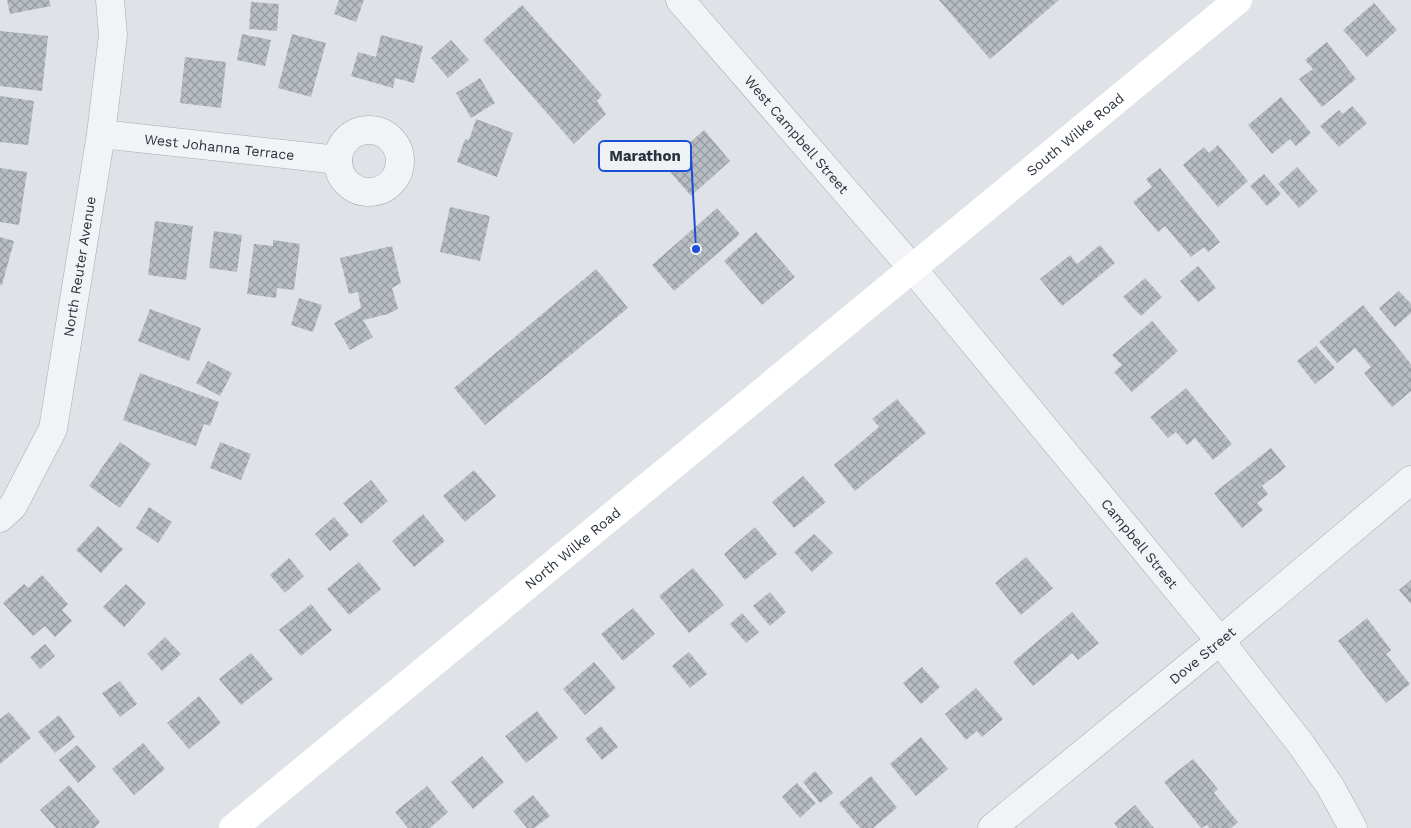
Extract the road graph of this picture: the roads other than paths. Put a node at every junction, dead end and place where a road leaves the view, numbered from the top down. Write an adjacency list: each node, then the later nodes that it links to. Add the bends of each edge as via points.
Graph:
1 (110, 0): 4 (street, North Reuter Avenue, via 113,35)
2 (680, 0): 6 (street, West Campbell Street)
3 (1238, 0): 6 (main road, South Wilke Road)
4 (101, 134): 5 (street, West Johanna Terrace); 8 (street, North Reuter Avenue, via 53,429 13,506)
5 (338, 160)
6 (913, 268): 9 (street, Campbell Street); 10 (main road, North Wilke Road)
7 (1411, 480): 9 (street, Dove Street)
8 (0, 518)
9 (1220, 641): 11 (street, Dove Street); 12 (street, Campbell Street, via 1300,743 1330,786)
10 (233, 828)
11 (992, 828)
12 (1353, 828)

